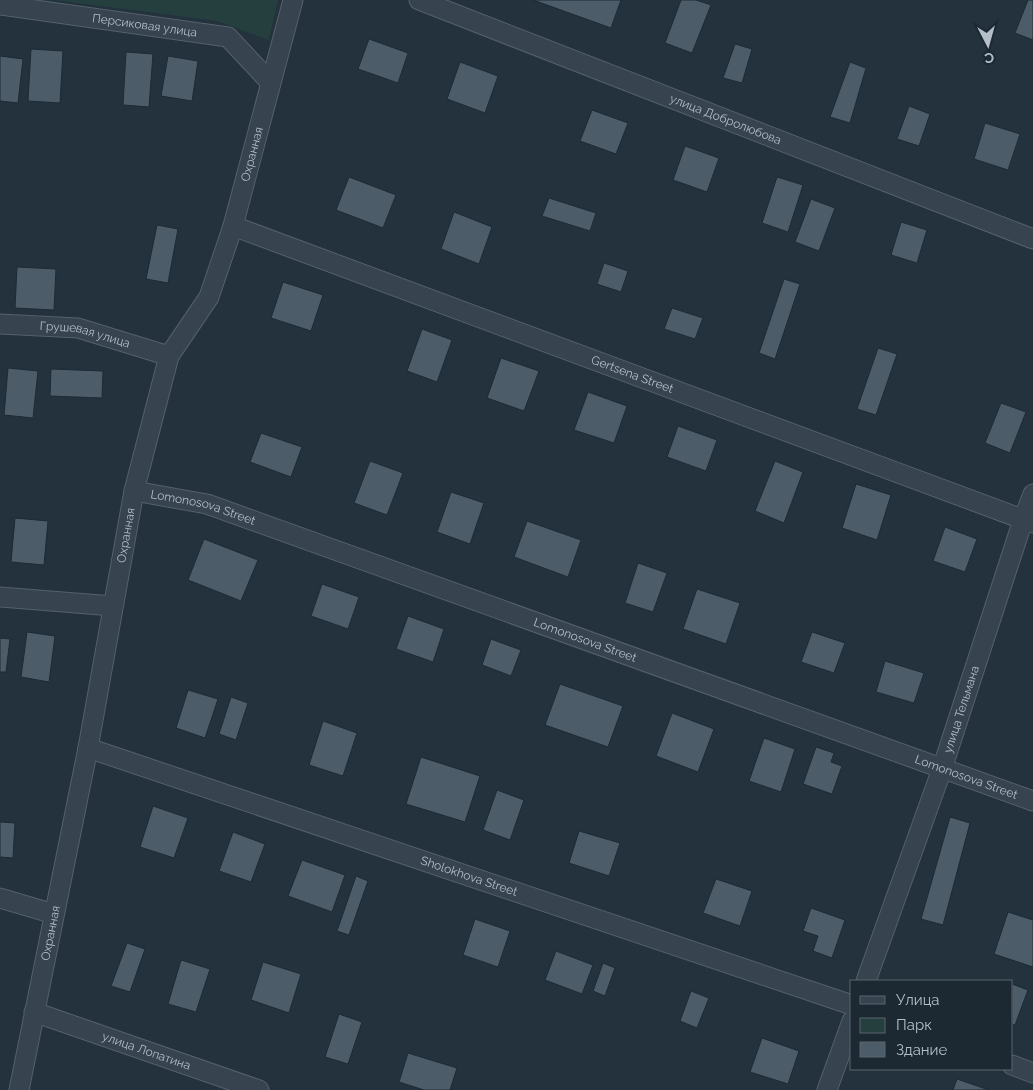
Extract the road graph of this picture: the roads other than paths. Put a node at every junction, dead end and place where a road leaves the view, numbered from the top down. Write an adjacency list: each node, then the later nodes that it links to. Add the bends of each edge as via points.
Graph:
1 (293, 0): 4 (street, Охранная)
2 (419, 0): 6 (street, улица Добролюбова)
3 (0, 6): 4 (street, Персиковая улица, via 228,37)
4 (271, 83): 5 (street, Охранная)
5 (233, 226): 8 (street, Охранная, via 209,297); 11 (street, Gertsena Street)
6 (1033, 239)
7 (0, 324): 8 (street, Грушевая улица, via 78,328)
8 (169, 356): 9 (street, Охранная)
9 (134, 491): 13 (street, Охранная); 15 (street, Lomonosova Street, via 207,504)
10 (1033, 494): 11 (street, улица Тельмана)
11 (1028, 522): 15 (street, улица Тельмана)
12 (0, 597): 13 (street)
13 (113, 606): 14 (street, Охранная)
14 (88, 748): 18 (street, Охранная); 20 (street, Sholokhova Street)
15 (942, 768): 16 (street, Lomonosova Street); 19 (street, улица Тельмана)
16 (1033, 801)
17 (0, 898): 18 (street)
18 (54, 914): 21 (street, Охранная)
19 (866, 980)
20 (850, 1005)
21 (34, 1012): 25 (street, Охранная); 26 (street, улица Лопатина)
22 (850, 1027): 27 (street)
23 (1013, 1065): 24 (street)
24 (1033, 1073)
25 (19, 1090)
26 (259, 1090)
27 (827, 1090)

